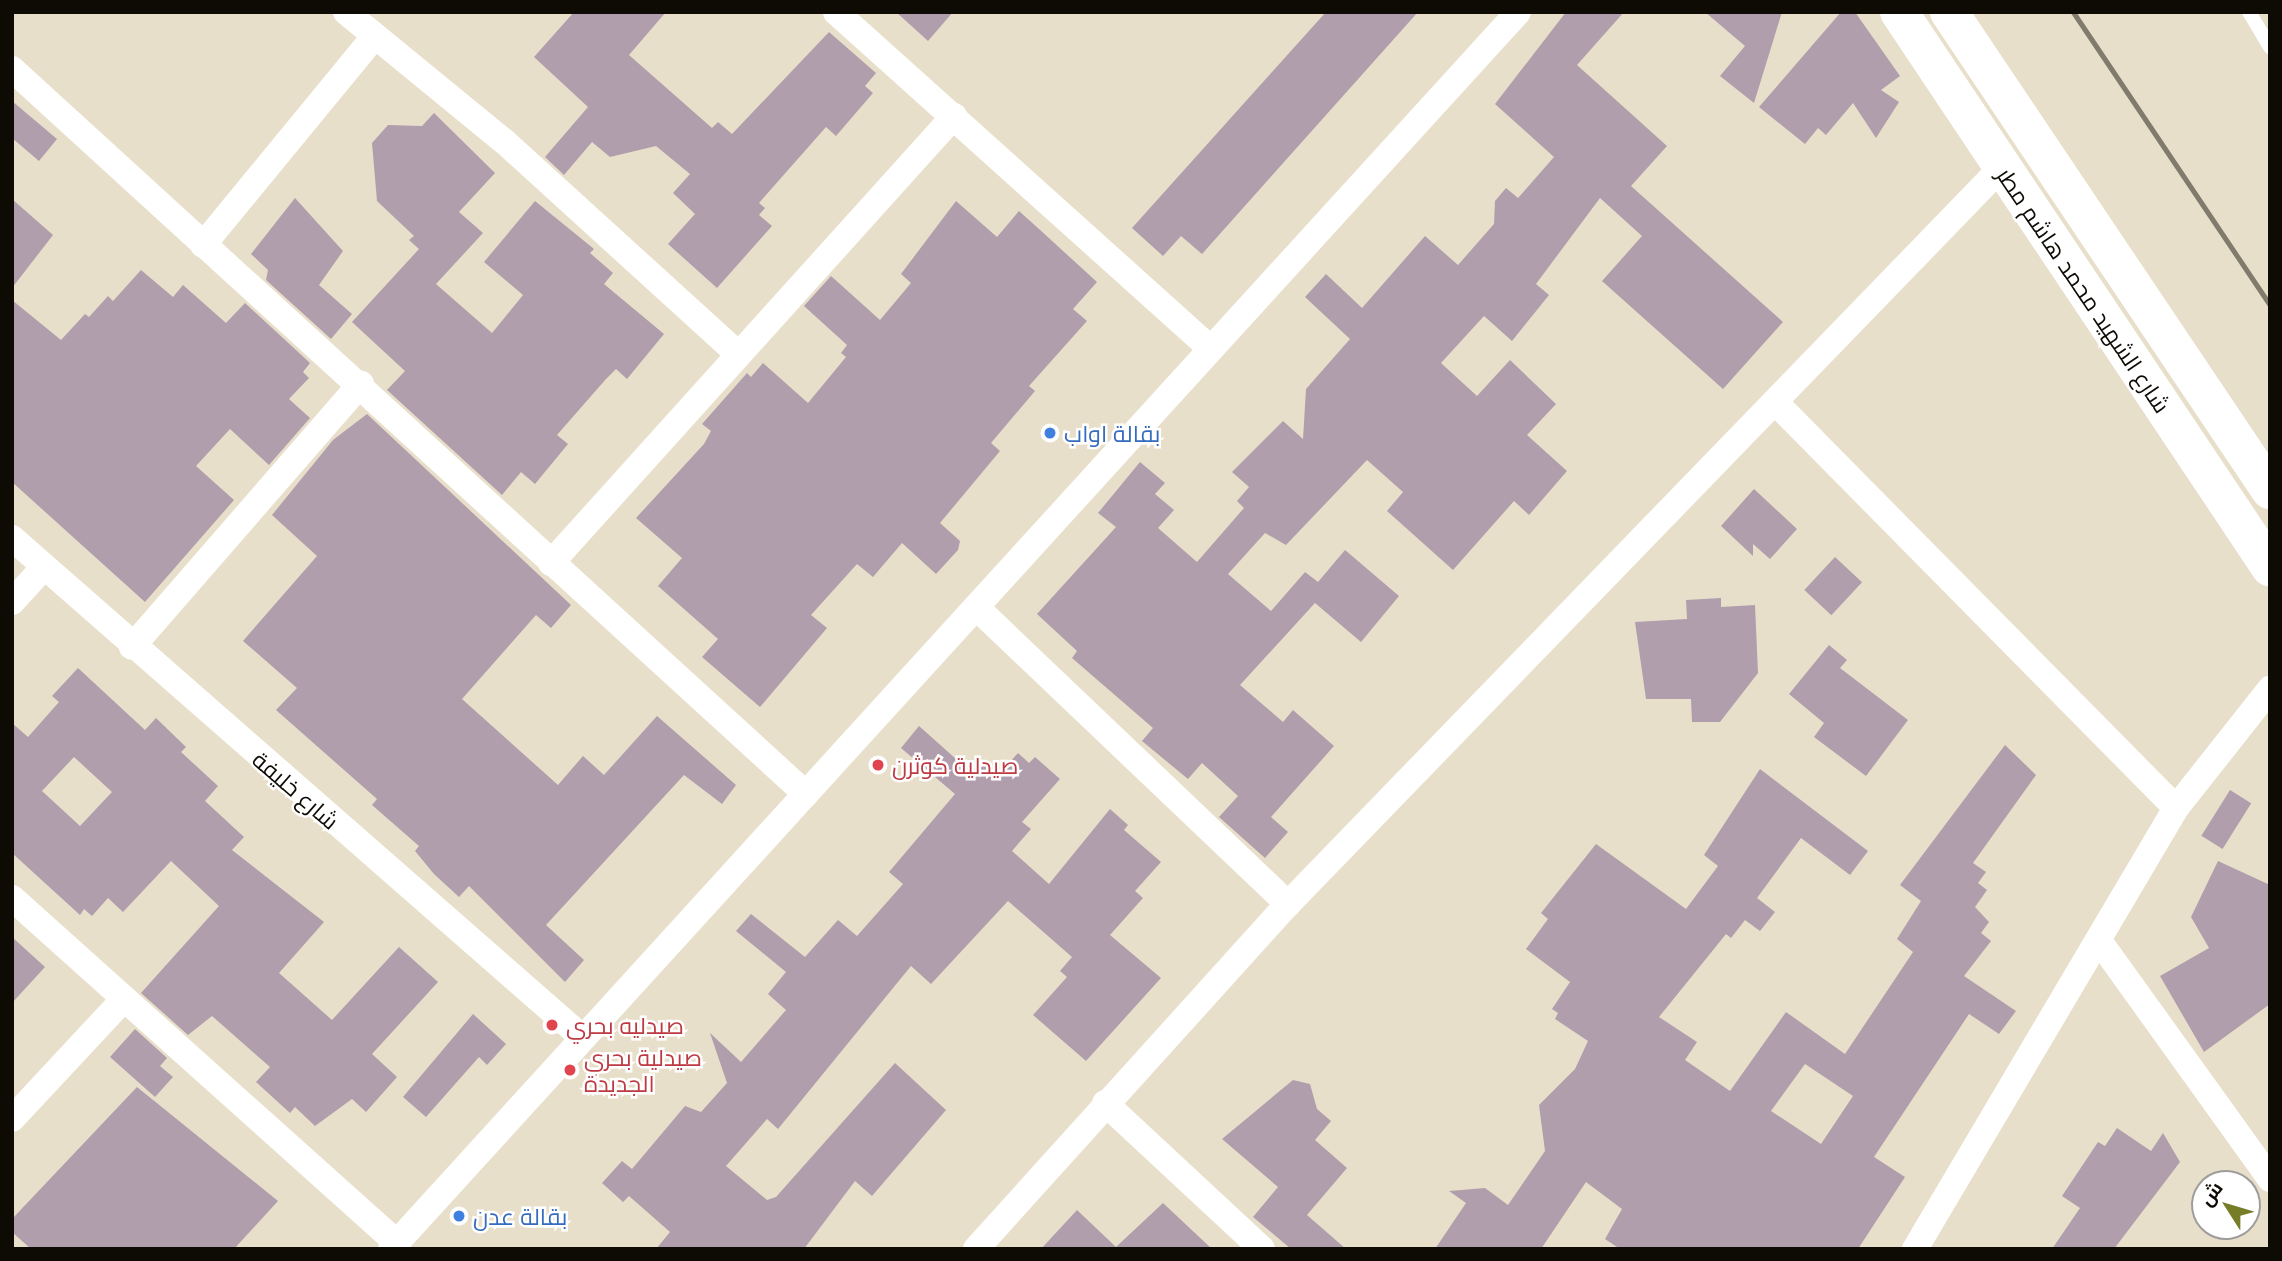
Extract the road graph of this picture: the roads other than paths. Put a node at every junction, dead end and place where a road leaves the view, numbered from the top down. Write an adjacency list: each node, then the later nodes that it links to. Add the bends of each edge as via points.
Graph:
1 (346, 12): 7 (street)
2 (836, 12): 10 (street)
3 (1518, 12): 13 (street)
4 (1899, 12): 11 (main road, شارع الشهيد محمد هاشم مطر)
5 (1949, 12): 17 (main road, شارع الشهيد محمد هاشم مطر)
6 (2249, 12): 8 (lane)
7 (374, 37): 12 (street); 14 (street, via 505,142)
8 (2270, 47)
9 (12, 69): 12 (street)
10 (954, 116): 13 (street); 14 (street)
11 (2002, 167): 16 (street); 20 (main road, شارع الشهيد محمد هاشم مطر)
12 (203, 244): 15 (street)
13 (1211, 349): 23 (street)
14 (739, 355): 19 (street)
15 (361, 384): 19 (street); 24 (street)
16 (1777, 404): 27 (street); 29 (street)
17 (2270, 490)
18 (12, 538): 21 (street, شارع خليفة)
19 (551, 563): 26 (street)
20 (2270, 567)
21 (44, 568): 22 (street); 24 (street, شارع خليفة)
22 (12, 602)
23 (976, 607): 26 (street); 29 (street)
24 (132, 648): 32 (street, شارع خليفة)
25 (2270, 689): 27 (street)
26 (806, 794): 32 (street)
27 (2176, 808): 30 (street)
28 (12, 898): 31 (street)
29 (1288, 904): 33 (street)
30 (2100, 942): 35 (street); 39 (street)
31 (123, 1000): 34 (street); 36 (street)
32 (583, 1038): 36 (street)
33 (1105, 1103): 37 (street); 38 (street)
34 (12, 1119)
35 (2270, 1179)
36 (394, 1246)
37 (976, 1249)
38 (1262, 1249)
39 (1916, 1249)

